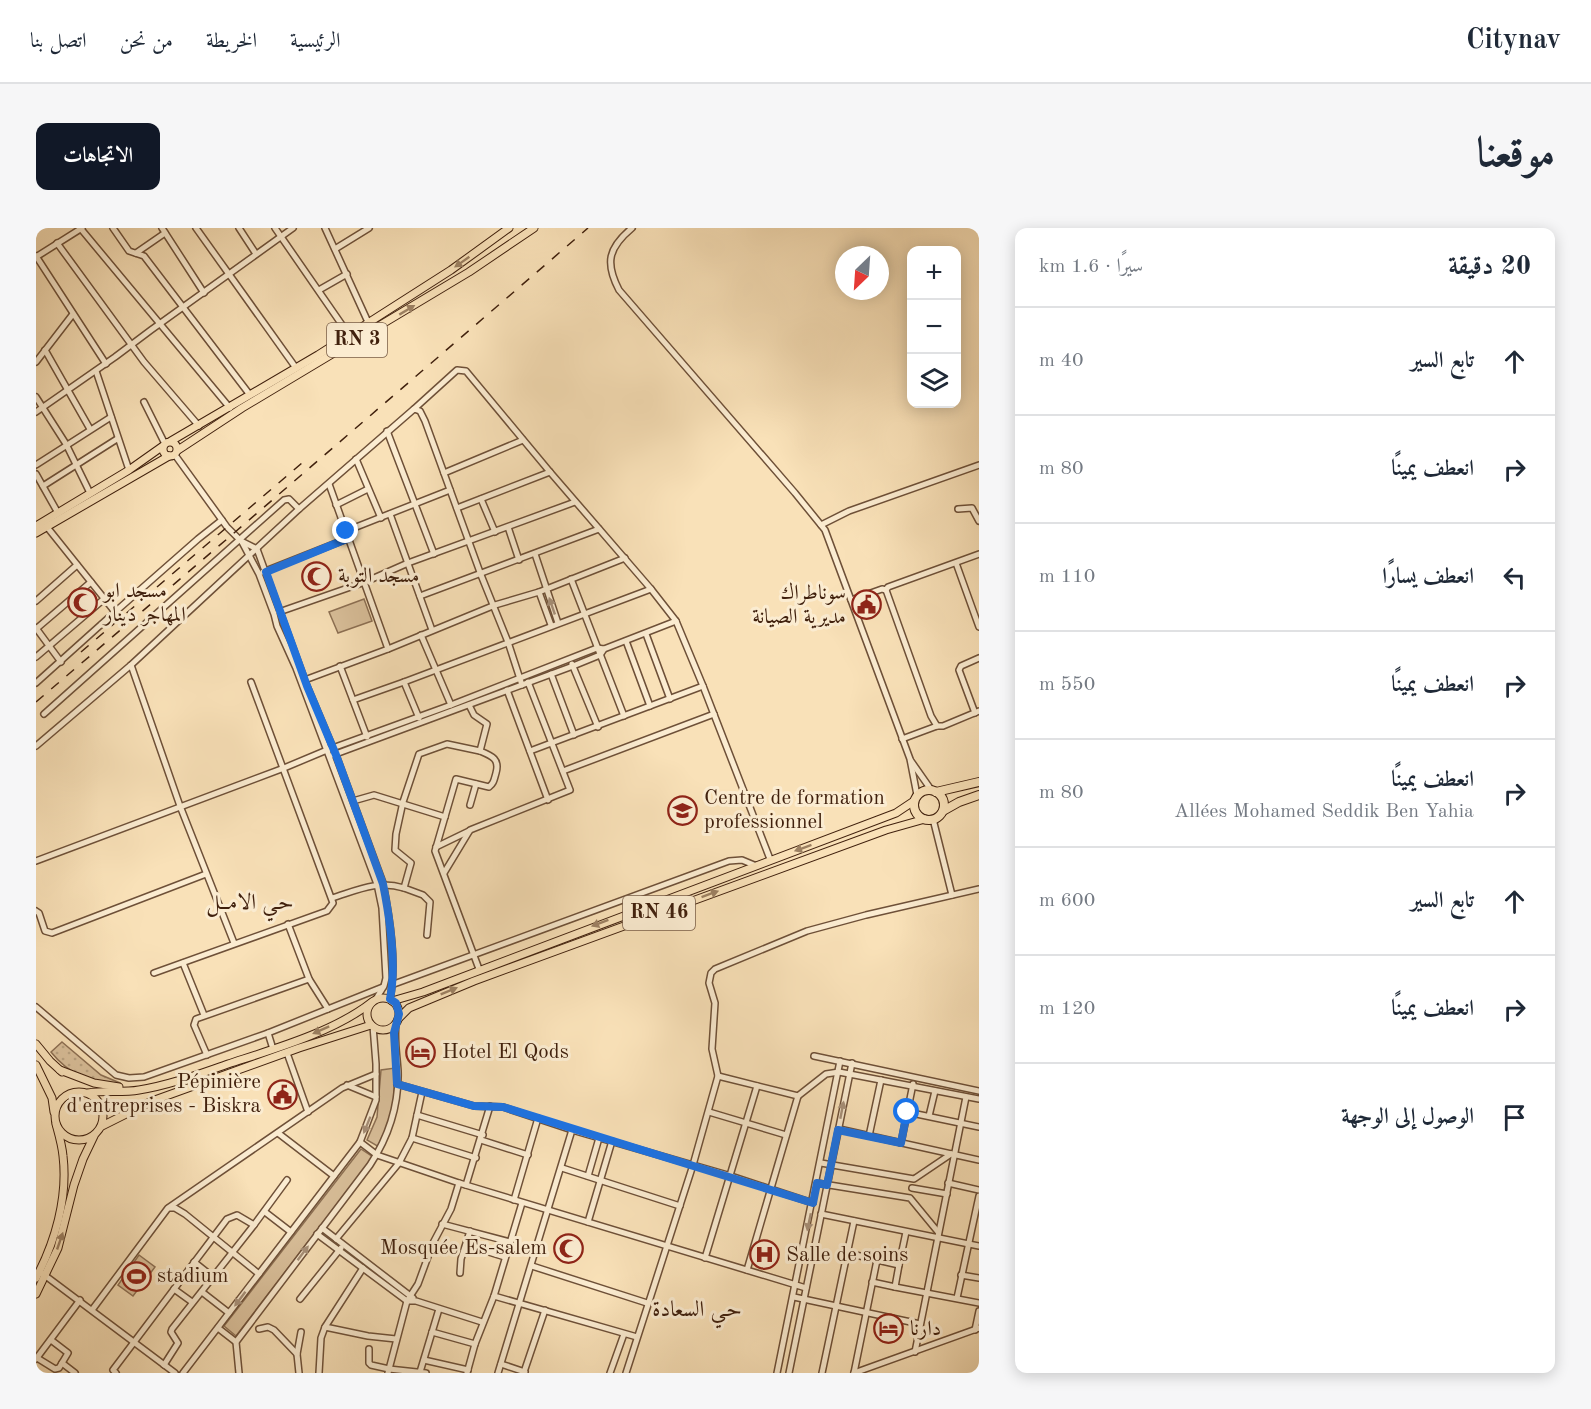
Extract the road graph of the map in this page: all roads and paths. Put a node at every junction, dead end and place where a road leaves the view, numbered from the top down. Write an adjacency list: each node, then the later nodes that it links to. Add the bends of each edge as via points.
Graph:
1 (82, 228): 14 (street); 25 (street)
2 (113, 228): 16 (street, via 129,251)
3 (196, 228): 19 (street)
4 (238, 228): 17 (street)
5 (275, 228): 13 (street)
6 (293, 228): 13 (street)
7 (325, 228): 15 (street)
8 (369, 228): 15 (street)
9 (509, 228): 26 (main road, RN 3, one-way to 26)
10 (534, 228): 50 (main road, RN 3, one-way to 10)
11 (632, 228): 76 (street, via 619,240 610,259 610,273 619,290)
12 (164, 230): 16 (street); 22 (street)
13 (281, 236): 17 (street); 21 (street)
14 (57, 243): 18 (street); 28 (street)
15 (335, 249): 20 (street)
16 (136, 253): 23 (street, via 144,256)
17 (256, 254): 19 (street)
18 (36, 257): 24 (street)
19 (228, 274): 22 (street); 32 (street)
20 (347, 274): 21 (street); 26 (street)
21 (319, 290): 27 (street)
22 (204, 293): 23 (street)
23 (183, 308): 25 (street); 35 (street)
24 (74, 314): 29 (street); 31 (street)
25 (160, 322): 28 (street); 39 (street)
26 (368, 322): 27 (main road, RN 3)
27 (349, 335): 32 (main road, RN 3)
28 (132, 345): 31 (street); 43 (street)
29 (45, 350): 30 (street); 34 (street)
30 (36, 362)
31 (105, 364): 33 (street)
32 (296, 368): 35 (main road, RN 3)
33 (96, 371): 34 (street); 42 (street)
34 (68, 388): 38 (street); 44 (street)
35 (250, 395): 39 (main road, RN 3)
36 (36, 397): 38 (street)
37 (144, 402): 49 (street)
38 (42, 407): 41 (street); 48 (street)
39 (230, 408): 43 (main road, RN 3)
40 (414, 409): 45 (street); 47 (street, via 448,377 463,370); 57 (street, via 420,411 425,421)
41 (36, 412)
42 (111, 417): 44 (street); 46 (street)
43 (199, 426): 49 (main road, RN 3)
44 (90, 429): 48 (street)
45 (387, 431): 51 (street); 66 (street)
46 (117, 439): 53 (street); 55 (street)
47 (524, 440): 56 (street); 57 (street)
48 (66, 444): 52 (street); 53 (street)
49 (166, 444): 50 (main road, via 163,451); 50 (main road, via 177,445); 55 (main road, RN 3)
50 (174, 454): 74 (street); 78 (main road, RN 3)
51 (356, 459): 59 (street); 61 (street)
52 (36, 465)
53 (76, 465): 60 (street); 63 (street)
54 (979, 465): 76 (street, via 849,511)
55 (129, 470): 63 (main road, RN 3)
56 (550, 472): 64 (street); 65 (street)
57 (444, 473): 62 (street)
58 (36, 474): 60 (street)
59 (329, 484): 67 (street); 69 (street)
60 (43, 486): 71 (street)
61 (368, 489): 67 (street); 73 (street)
62 (450, 490): 66 (street); 68 (street)
63 (90, 493): 71 (main road, RN 3)
64 (481, 499): 68 (street); 82 (street)
65 (575, 502): 79 (street); 80 (street)
66 (414, 503): 72 (street); 88 (street)
67 (336, 505): 81 (street)
68 (457, 508): 86 (street)
69 (299, 509): 85 (street, via 289,499 284,500); 87 (street)
70 (958, 509): 75 (street, via 972,508)
71 (58, 513): 77 (main road, RN 3)
72 (390, 514): 73 (street); 94 (street)
73 (381, 518): 81 (street)
74 (222, 520): 85 (street); 112 (street)
75 (979, 520)
76 (821, 525): 109 (street)
77 (36, 526)
78 (47, 527): 83 (main road, RN 3); 96 (street)
79 (508, 527): 82 (street); 93 (street)
80 (599, 529): 89 (street); 92 (street)
81 (346, 531): 84 (street)
82 (495, 532): 86 (street)
83 (36, 533)
84 (349, 538): 97 (street); 102 (street)
85 (240, 539): 87 (street); 91 (street); 148 (street)
86 (469, 542): 88 (street); 99 (street)
87 (257, 549): 91 (street); 97 (street)
88 (434, 554): 94 (street)
89 (535, 554): 93 (street); 103 (street)
90 (979, 554): 95 (street)
91 (249, 556): 98 (street); 131 (street)
92 (625, 558): 100 (street); 104 (street)
93 (519, 560): 99 (street)
94 (408, 563): 102 (street); 107 (street)
95 (956, 563): 105 (street); 117 (street)
96 (77, 565): 101 (street); 110 (street)
97 (266, 572): 98 (street); 113 (street)
98 (259, 574): 113 (street)
99 (481, 575): 107 (street); 111 (street)
100 (571, 579): 103 (street); 114 (street)
101 (91, 582): 108 (street); 118 (street)
102 (364, 582): 113 (street); 125 (street)
103 (546, 589): 106 (street); 116 (street, one-way to 103)
104 (651, 589): 114 (street); 115 (street)
105 (886, 590): 109 (street); 152 (street)
106 (538, 592): 111 (street); 116 (street)
107 (420, 596): 119 (street)
108 (104, 599): 112 (street); 124 (street)
109 (851, 600): 156 (street)
110 (36, 601)
111 (495, 605): 119 (street); 123 (street)
112 (115, 612): 129 (street)
113 (277, 613): 135 (street, via 277,626)
114 (584, 614): 116 (street); 126 (street)
115 (676, 621): 120 (street); 140 (street)
116 (554, 624): 123 (street)
117 (979, 627)
118 (36, 629): 124 (street)
119 (432, 630): 121 (street)
120 (646, 633): 122 (street); 142 (street)
121 (421, 635): 125 (street); 133 (street)
122 (626, 641): 126 (street); 146 (street)
123 (508, 642): 133 (street); 138 (street)
124 (48, 647): 127 (street); 129 (street)
125 (388, 649): 132 (street)
126 (600, 651): 130 (street); 150 (street)
127 (36, 657)
128 (979, 658): 147 (street, via 959,670)
129 (61, 662): 139 (street)
130 (572, 663): 134 (street); 138 (street); 153 (street)
131 (131, 665): 158 (street); 174 (street)
132 (340, 666): 135 (street); 143 (street)
133 (437, 670): 137 (street); 144 (street)
134 (551, 674): 138 (street); 154 (street)
135 (303, 680): 161 (street)
136 (251, 682): 163 (street)
137 (404, 682): 143 (street); 151 (street)
138 (523, 682): 141 (street); 144 (street); 157 (street)
139 (36, 683)
140 (704, 686): 142 (street); 149 (street)
141 (507, 690): 145 (street); 160 (street)
142 (670, 699): 146 (street)
143 (353, 700): 155 (street)
144 (451, 705): 151 (street)
145 (469, 705): 159 (street, via 474,716 487,724); 161 (street)
146 (650, 706): 150 (street)
147 (977, 712): 152 (street)
148 (44, 714)
149 (714, 714): 164 (street); 180 (street)
150 (624, 716): 153 (street)
151 (419, 718): 155 (street)
152 (937, 726): 156 (street)
153 (598, 727): 154 (street)
154 (574, 735): 157 (street)
155 (367, 737): 161 (street)
156 (902, 739): 162 (street)
157 (552, 744): 160 (street); 164 (street)
158 (36, 746)
159 (480, 751): 166 (street, via 492,756 498,768 491,786); 172 (street, via 442,744 419,754)
160 (530, 751): 170 (street)
161 (329, 753): 163 (street); 171 (street); 185 (street)
162 (910, 759): 167 (street); 169 (street)
163 (284, 768): 174 (street); 189 (street)
164 (563, 771): 170 (street, via 570,790)
165 (979, 782): 167 (highway)
166 (476, 784): 173 (street); 176 (street, via 456,779)
167 (934, 792): 169 (highway, via 927,790); 175 (highway, via 943,799)
168 (979, 795): 175 (highway)
169 (916, 798): 177 (highway, via 917,814); 180 (main road, RN 46, one-way to 180, via 896,813)
170 (549, 800): 178 (street)
171 (353, 801): 172 (street, via 374,795); 185 (street)
172 (403, 802): 176 (street); 186 (street, via 395,840 397,853 411,862)
173 (470, 805)
174 (180, 806): 181 (street); 184 (street)
175 (943, 811): 177 (highway)
176 (445, 817): 179 (street)
177 (929, 819): 188 (street); 206 (main road, RN 46, one-way to 177, via 409,1008 474,981 885,830)
178 (470, 830): 179 (street); 183 (street)
179 (436, 847): 183 (street)
180 (770, 859): 182 (main road, RN 46)
181 (36, 861)
182 (754, 866): 194 (street, via 742,860 729,861); 196 (main road, RN 46, one-way to 196)
183 (444, 873): 194 (street)
184 (207, 874): 190 (street, via 52,933 45,931); 193 (street)
185 (380, 884): 186 (street); 189 (street); 199 (street, via 387,906); 200 (street)
186 (404, 888): 192 (street, via 429,899)
187 (979, 889): 188 (street)
188 (952, 895): 221 (street, via 807,931 713,970 709,981 716,1006 712,1049)
189 (332, 898): 191 (street, via 330,909)
190 (36, 911)
191 (288, 924): 193 (street); 198 (street)
192 (427, 935)
193 (234, 943): 195 (street)
194 (474, 955): 196 (street); 199 (street)
195 (183, 963): 197 (street); 205 (street)
196 (479, 969): 201 (main road, RN 46, via 423,992)
197 (154, 973)
198 (309, 979): 204 (street); 205 (street)
199 (394, 984): 201 (street)
200 (384, 986): 202 (street); 204 (street)
201 (391, 1000): 202 (main road); 206 (main road, via 398,1008)
202 (374, 1001): 207 (main road, via 367,1011); 210 (main road, one-way to 210, via 349,1017)
203 (36, 1007): 212 (street, via 116,1075 144,1077)
204 (328, 1009): 208 (street)
205 (204, 1015): 212 (street, via 194,1025)
206 (397, 1021): 207 (main road, via 381,1030); 224 (street)
207 (372, 1025): 211 (main road); 220 (street)
208 (268, 1033): 210 (street); 212 (street)
209 (36, 1044): 217 (main road)
210 (273, 1049): 228 (main road)
211 (286, 1053): 238 (street); 248 (main road, via 152,1101)
212 (207, 1055)
213 (814, 1056): 214 (street)
214 (840, 1061): 215 (street); 218 (street)
215 (852, 1063): 219 (street); 222 (street)
216 (36, 1065): 242 (main road, via 52,1098)
217 (60, 1070): 228 (main road, via 107,1086); 231 (main road)
218 (839, 1072): 219 (street); 233 (street, via 826,1074); 267 (street)
219 (850, 1073): 223 (street); 251 (street, one-way to 219)
220 (376, 1074): 225 (street); 234 (street)
221 (718, 1076): 226 (street); 239 (street)
222 (914, 1077): 227 (street); 230 (street)
223 (881, 1080): 227 (street); 255 (street)
224 (397, 1084): 232 (street); 263 (street, via 393,1119)
225 (347, 1085): 234 (street); 238 (street)
226 (757, 1086): 233 (street); 245 (street)
227 (913, 1086): 229 (street); 240 (street)
228 (158, 1087): 231 (main road)
229 (935, 1091): 235 (street); 243 (street)
230 (979, 1091)
231 (86, 1092): 242 (main road, via 67,1095 56,1107); 248 (main road, via 100,1103)
232 (422, 1092): 237 (street, via 474,1106); 241 (street)
233 (798, 1096): 253 (street)
234 (376, 1097): 260 (street, one-way to 260)
235 (966, 1097): 236 (street); 246 (street)
236 (979, 1099)
237 (490, 1106): 244 (street); 256 (street)
238 (308, 1112): 252 (street)
239 (709, 1112): 245 (street); 269 (street)
240 (907, 1112): 243 (street); 261 (street)
241 (417, 1114): 256 (street); 257 (street)
242 (55, 1116): 247 (main road)
243 (929, 1116): 246 (street)
244 (538, 1118): 250 (street); 264 (street)
245 (747, 1123): 253 (street); 274 (street)
246 (961, 1123): 249 (street); 262 (street)
247 (56, 1124): 254 (main road, via 72,1139); 329 (main road, via 63,1155 63,1196)
248 (102, 1125): 254 (main road)
249 (979, 1127)
250 (572, 1130): 258 (street); 271 (street)
251 (838, 1130): 255 (street); 270 (street)
252 (278, 1133): 272 (street); 293 (street)
253 (786, 1135): 284 (street)
254 (94, 1136): 329 (main road, one-way to 254, via 63,1233 74,1185)
255 (869, 1136): 261 (street)
256 (482, 1137): 264 (street); 265 (street)
257 (412, 1138): 265 (street); 268 (street)
258 (599, 1138): 259 (street); 273 (street)
259 (612, 1141): 269 (street); 277 (street)
260 (360, 1142): 263 (street); 272 (street)
261 (901, 1143): 262 (street)
262 (953, 1154): 266 (street); 275 (street); 279 (street)
263 (377, 1155): 268 (street); 302 (street)
264 (528, 1155): 289 (street)
265 (476, 1158): 281 (street)
266 (979, 1160)
267 (821, 1162): 270 (street); 278 (street)
268 (399, 1163): 280 (street); 309 (street)
269 (693, 1165): 274 (street); 292 (street)
270 (832, 1165): 275 (street); 282 (street)
271 (561, 1168): 273 (street); 294 (street)
272 (334, 1176): 304 (street)
273 (588, 1176): 277 (street)
274 (731, 1176): 284 (street); 320 (street)
275 (914, 1179): 283 (street)
276 (287, 1180): 295 (street)
277 (601, 1181): 292 (street); 299 (street)
278 (817, 1183): 282 (street); 291 (street)
279 (948, 1183): 285 (street); 286 (street)
280 (459, 1184): 281 (street); 300 (street)
281 (466, 1185): 289 (street)
282 (827, 1185): 288 (street); 297 (street)
283 (912, 1188): 286 (street); 288 (street)
284 (770, 1189): 291 (street); 326 (street)
285 (979, 1190)
286 (947, 1194): 307 (street)
287 (979, 1196): 296 (street)
288 (910, 1198): 307 (street)
289 (514, 1200): 290 (street)
290 (522, 1203): 294 (street); 310 (street)
291 (813, 1203): 334 (street, one-way to 334)
292 (680, 1206): 314 (street)
293 (167, 1207): 308 (street, via 185,1214); 354 (street)
294 (549, 1210): 299 (street); 324 (street)
295 (265, 1212): 301 (street); 304 (street)
296 (977, 1213): 311 (street)
297 (821, 1214): 298 (street); 336 (street)
298 (854, 1221): 305 (street); 318 (street)
299 (588, 1222): 314 (street)
300 (442, 1224): 303 (street); 343 (street)
301 (254, 1225): 308 (street, via 237,1215 231,1216); 317 (street)
302 (322, 1228): 306 (street); 309 (street)
303 (470, 1231): 310 (street); 313 (street)
304 (291, 1232): 328 (street)
305 (906, 1232): 307 (street); 323 (street)
306 (317, 1234): 316 (street); 372 (street, one-way to 306)
307 (937, 1235): 311 (street); 339 (street)
308 (213, 1237): 317 (street); 322 (street)
309 (336, 1239): 312 (street)
310 (510, 1242): 319 (street)
311 (967, 1244): 315 (street); 330 (street)
312 (344, 1245): 316 (street); 343 (street)
313 (466, 1245): 319 (street); 327 (street)
314 (667, 1246): 320 (street); 350 (street)
315 (979, 1246)
316 (339, 1250): 325 (street); 345 (street)
317 (233, 1252): 328 (street); 331 (street)
318 (847, 1253): 321 (street); 352 (street)
319 (506, 1257): 341 (street)
320 (705, 1258): 326 (street)
321 (877, 1260): 323 (street); 333 (street)
322 (194, 1262): 331 (street); 337 (street)
323 (899, 1265): 335 (street)
324 (532, 1266): 349 (street); 350 (street)
325 (363, 1268): 343 (street); 361 (street)
326 (747, 1270): 334 (street)
327 (460, 1273)
328 (259, 1274): 357 (street, one-way to 357)
329 (40, 1275): 340 (main road); 346 (street)
330 (961, 1275): 332 (street); 344 (street)
331 (213, 1277): 338 (street)
332 (979, 1278)
333 (872, 1282): 335 (street); 358 (street)
334 (796, 1286): 336 (street); 342 (street)
335 (895, 1287): 339 (street)
336 (806, 1288): 347 (street)
337 (174, 1289): 348 (street); 371 (street)
338 (202, 1292): 348 (street); 357 (street)
339 (927, 1293): 344 (street); 360 (street)
340 (36, 1294)
341 (494, 1296): 349 (street); 359 (street)
342 (794, 1297): 347 (street); 397 (street)
343 (409, 1298): 353 (street); 369 (street)
344 (957, 1298): 351 (street)
345 (300, 1299)
346 (80, 1300): 354 (street); 370 (street)
347 (804, 1300): 352 (street); 398 (street)
348 (192, 1302): 381 (street, via 172,1329 178,1343)
349 (521, 1303): 355 (street); 380 (street)
350 (647, 1303): 368 (street)
351 (979, 1303)
352 (836, 1307): 358 (street); 399 (street)
353 (440, 1309): 359 (street); 366 (street)
354 (92, 1310): 371 (street)
355 (545, 1310): 367 (street); 387 (street)
356 (979, 1311): 364 (street)
357 (229, 1313): 362 (street)
358 (866, 1313): 360 (street); 400 (street)
359 (482, 1322): 373 (street)
360 (920, 1324): 375 (street)
361 (325, 1327): 369 (street); 392 (street)
362 (218, 1328): 372 (street); 390 (street)
363 (259, 1329): 376 (street, via 274,1330)
364 (977, 1329): 375 (street)
365 (301, 1332): 376 (street)
366 (432, 1332): 373 (street); 378 (street)
367 (624, 1334): 368 (street); 395 (street)
368 (637, 1338): 396 (street)
369 (396, 1339): 382 (street)
370 (51, 1340): 377 (street); 379 (street, via 67,1352)
371 (134, 1342): 381 (street); 383 (street)
372 (236, 1342): 384 (street)
373 (475, 1344): 386 (street)
374 (369, 1349): 382 (street, via 369,1363)
375 (915, 1352): 400 (street)
376 (297, 1353): 391 (street)
377 (37, 1359): 379 (street, via 56,1369)
378 (424, 1360): 385 (street); 386 (street)
379 (62, 1363): 388 (street)
380 (501, 1364): 387 (street); 394 (street)
381 (164, 1365): 389 (street)
382 (389, 1371): 385 (street)
383 (113, 1372)
384 (240, 1372)
385 (420, 1372): 393 (street)
386 (468, 1372)
387 (526, 1372)
388 (75, 1373)
389 (175, 1373)
390 (183, 1373)
391 (299, 1373)
392 (319, 1373)
393 (426, 1373)
394 (498, 1373)
395 (610, 1373)
396 (626, 1373)
397 (777, 1373)
398 (789, 1373)
399 (822, 1373)
400 (856, 1373)

